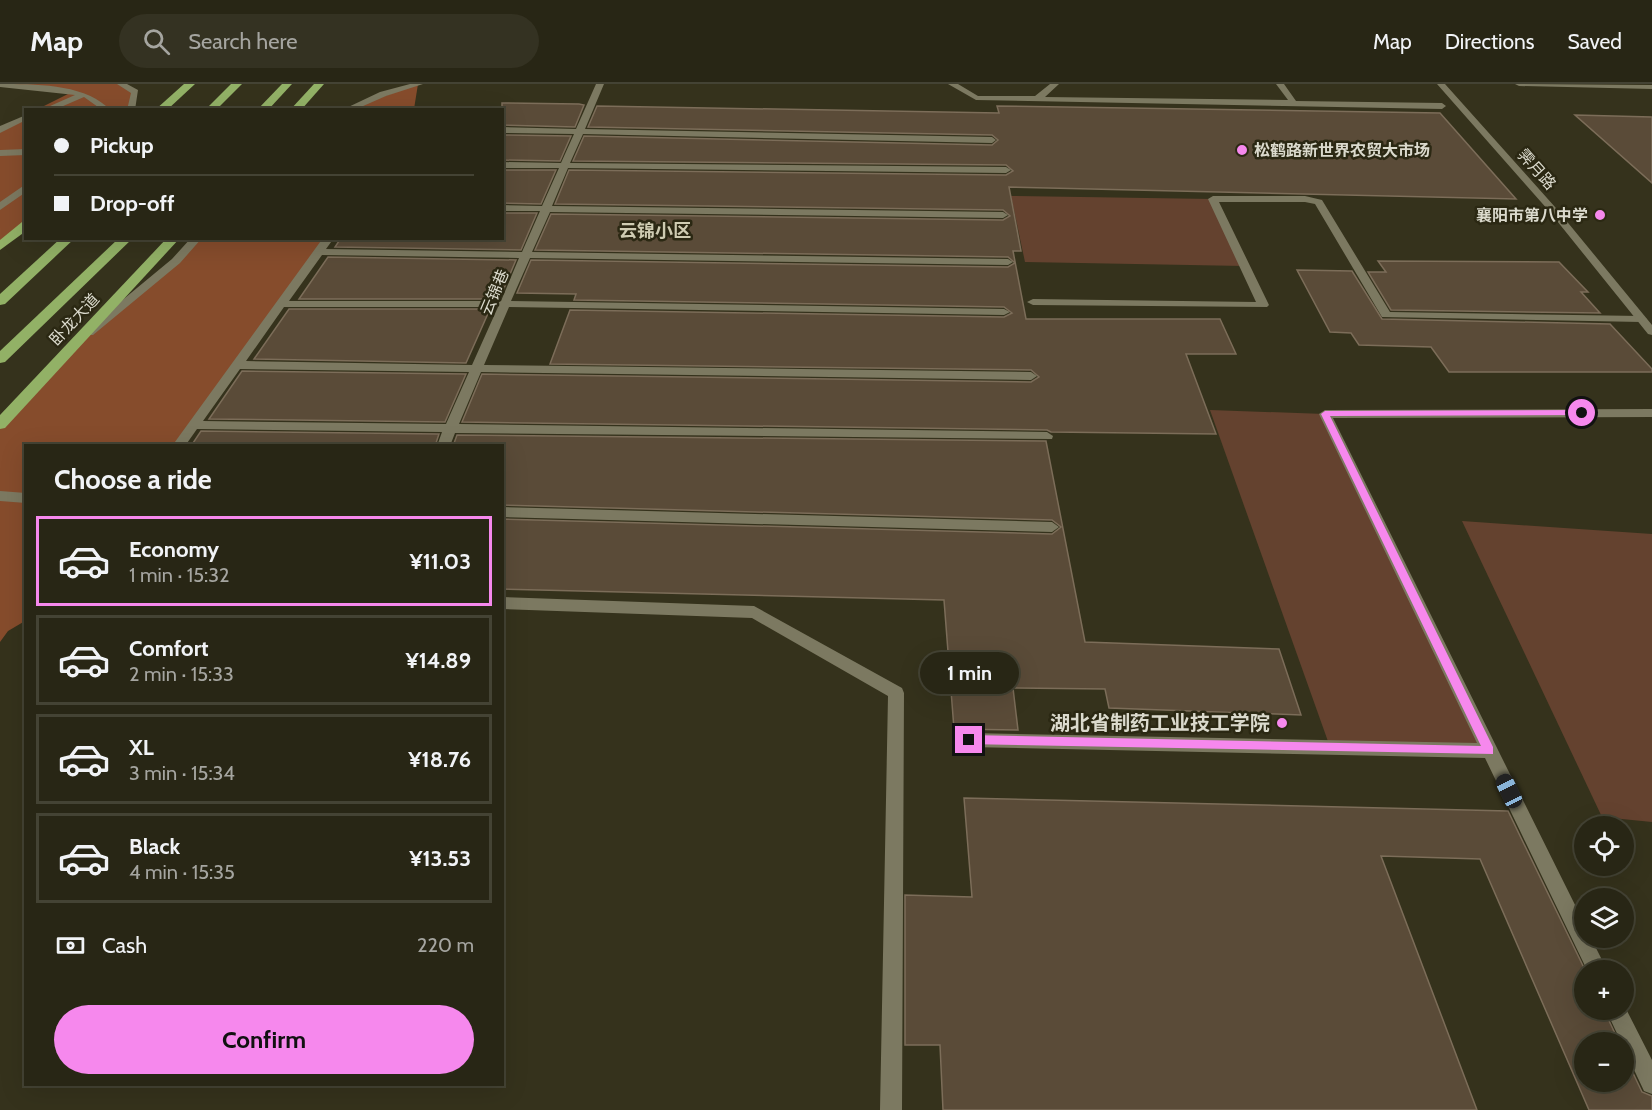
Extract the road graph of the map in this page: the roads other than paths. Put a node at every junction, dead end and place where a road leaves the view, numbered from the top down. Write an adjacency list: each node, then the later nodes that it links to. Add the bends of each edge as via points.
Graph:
1 (121, 84): 22 (street, via 135,92)
2 (190, 84): 23 (highway)
3 (230, 84): 24 (highway)
4 (237, 84): 25 (highway)
5 (287, 84): 26 (highway)
6 (319, 84): 27 (highway)
7 (418, 84): 28 (street)
8 (600, 84): 33 (street, 云锦巷)
9 (952, 84): 17 (street, via 976,98)
10 (1055, 84): 17 (street)
11 (1280, 84): 18 (street)
12 (1441, 84): 60 (street, 霁月路, via 1552,209)
13 (1519, 84): 15 (street)
14 (0, 85): 16 (street)
15 (1652, 87)
16 (85, 94): 20 (street); 21 (street)
17 (1037, 99): 18 (street)
18 (1294, 103): 19 (street)
19 (1442, 106)
20 (50, 108)
21 (102, 108)
22 (131, 108)
23 (162, 108)
24 (211, 108)
25 (211, 108)
26 (264, 108)
27 (297, 108)
28 (351, 108)
29 (0, 117): 30 (street)
30 (23, 118): 31 (street)
31 (0, 130)
32 (504, 130): 33 (street)
33 (579, 132): 34 (street); 38 (street, 云锦巷)
34 (992, 140)
35 (24, 152): 36 (street)
36 (0, 153)
37 (504, 165): 38 (street)
38 (565, 165): 39 (street); 43 (street, 云锦巷)
39 (1006, 170)
40 (24, 189): 41 (street)
41 (0, 207)
42 (504, 208): 43 (street)
43 (547, 208): 44 (street); 53 (street, 云锦巷)
44 (1003, 215)
45 (24, 227): 51 (highway)
46 (67, 240): 55 (highway)
47 (125, 240): 63 (highway)
48 (172, 240): 62 (highway, 卧龙大道)
49 (195, 240): 62 (street, via 176,261)
50 (328, 240): 52 (street)
51 (0, 246)
52 (319, 252): 53 (street); 57 (street)
53 (525, 256): 54 (street); 58 (street, 云锦巷)
54 (1008, 262)
55 (0, 301)
56 (1034, 302): 60 (street, via 1263,305 1213,199 1305,199 1319,202 1386,315)
57 (281, 304): 58 (street); 64 (street)
58 (505, 304): 59 (street); 65 (street, 云锦巷)
59 (1004, 312)
60 (1641, 318): 61 (street, 霁月路)
61 (1652, 332)
62 (72, 347): 68 (highway, 卧龙大道)
63 (0, 359)
64 (238, 365): 65 (street); 69 (street)
65 (477, 367): 66 (street); 70 (street, 云锦巷)
66 (1031, 376)
67 (1652, 413): 80 (street, via 1325,414)
68 (0, 424)
69 (193, 425): 70 (street); 72 (street)
70 (451, 428): 71 (street); 73 (street, 云锦巷)
71 (1047, 436)
72 (179, 444)
73 (444, 444)
74 (0, 496): 75 (street)
75 (24, 498)
76 (504, 512): 77 (street)
77 (1052, 527)
78 (504, 603): 84 (street, via 754,612 896,693)
79 (969, 740): 80 (street)
80 (1490, 751): 81 (street)
81 (1592, 960)
82 (1621, 1020): 83 (street)
83 (1652, 1083)
84 (891, 1110)

